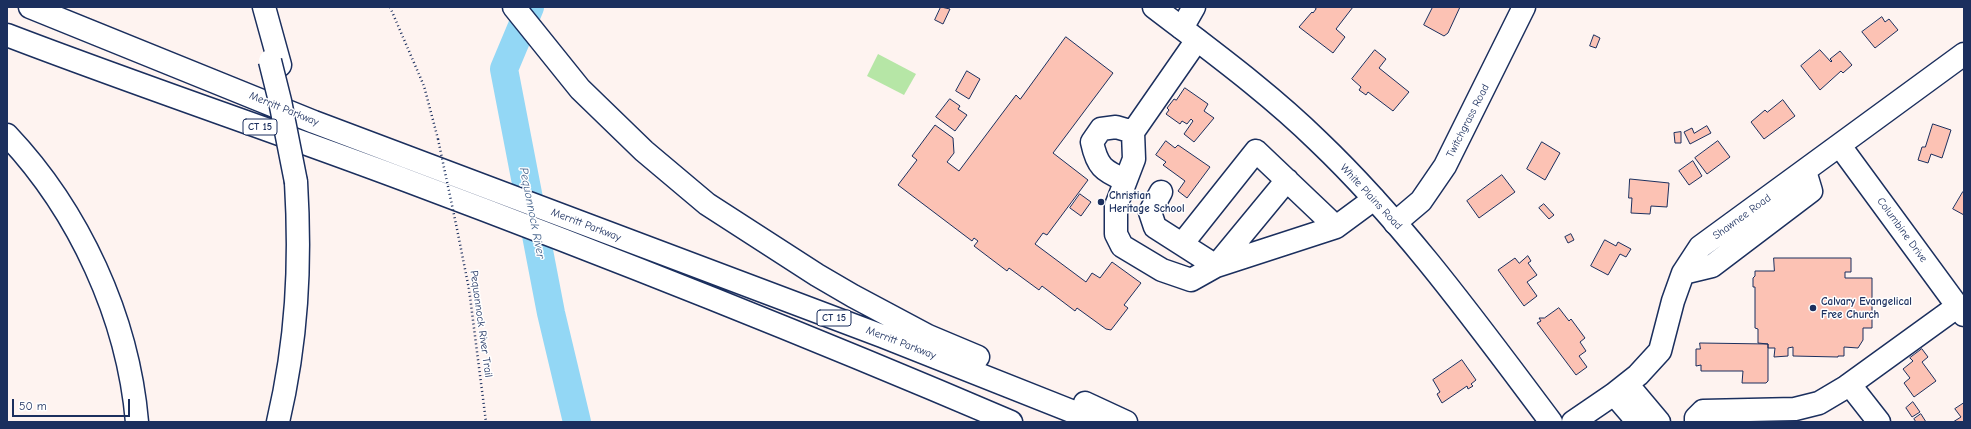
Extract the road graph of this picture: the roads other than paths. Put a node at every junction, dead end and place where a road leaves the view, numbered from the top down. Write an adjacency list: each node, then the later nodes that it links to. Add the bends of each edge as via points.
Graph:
1 (30, 7): 29 (main road, Merritt Parkway / CT 15, via 314,122 874,333)
2 (252, 7): 11 (main road)
3 (264, 7): 11 (main road)
4 (514, 7): 30 (main road, via 580,89 644,151 707,204 853,296 928,336)
5 (1154, 7): 8 (main road, White Plains Road)
6 (1194, 7): 8 (main road)
7 (1524, 7): 19 (main road, Twitchgrass Road, via 1445,166 1420,201)
8 (1189, 34): 12 (main road); 18 (main road, White Plains Road, via 1287,112)
9 (7, 36): 28 (main road, Merritt Parkway / CT 15, via 513,220 870,362)
10 (1964, 54): 14 (main road, Shawnee Road)
11 (275, 63): 27 (main road, bridge, via 296,182 299,227 292,355)
12 (1133, 132): 15 (main road, via 1134,159); 15 (main road, via 1116,127 1101,129 1092,142 1095,160 1109,173)
13 (7, 135): 26 (main road, via 47,181 77,229 105,293 124,347)
14 (1840, 146): 23 (main road, Columbine Drive); 25 (main road, Shawnee Road, via 1700,247 1683,273 1660,351)
15 (1125, 180): 22 (main road, via 1116,206 1116,234 1122,246 1162,270 1191,280)
16 (1287, 180): 20 (main road); 21 (main road, via 1256,151); 22 (main road)
17 (1161, 192): 21 (main road, via 1150,212 1155,227)
18 (1374, 199): 19 (main road, White Plains Road); 20 (main road)
19 (1395, 223): 31 (main road, White Plains Road, via 1478,325)
20 (1336, 227): 22 (main road)
21 (1182, 244): 22 (main road)
22 (1216, 266)
23 (1961, 310): 24 (main road)
24 (1850, 385): 35 (main road, via 1819,403 1795,409 1703,411 1696,418); 36 (main road)
25 (1621, 389): 32 (main road, Shawnee Road); 33 (main road); 34 (main road)
26 (137, 422)
27 (278, 422)
28 (1011, 422)
29 (1099, 422)
30 (1126, 422)
31 (1551, 422)
32 (1573, 422)
33 (1638, 422)
34 (1660, 422)
35 (1696, 422)
36 (1879, 422)

